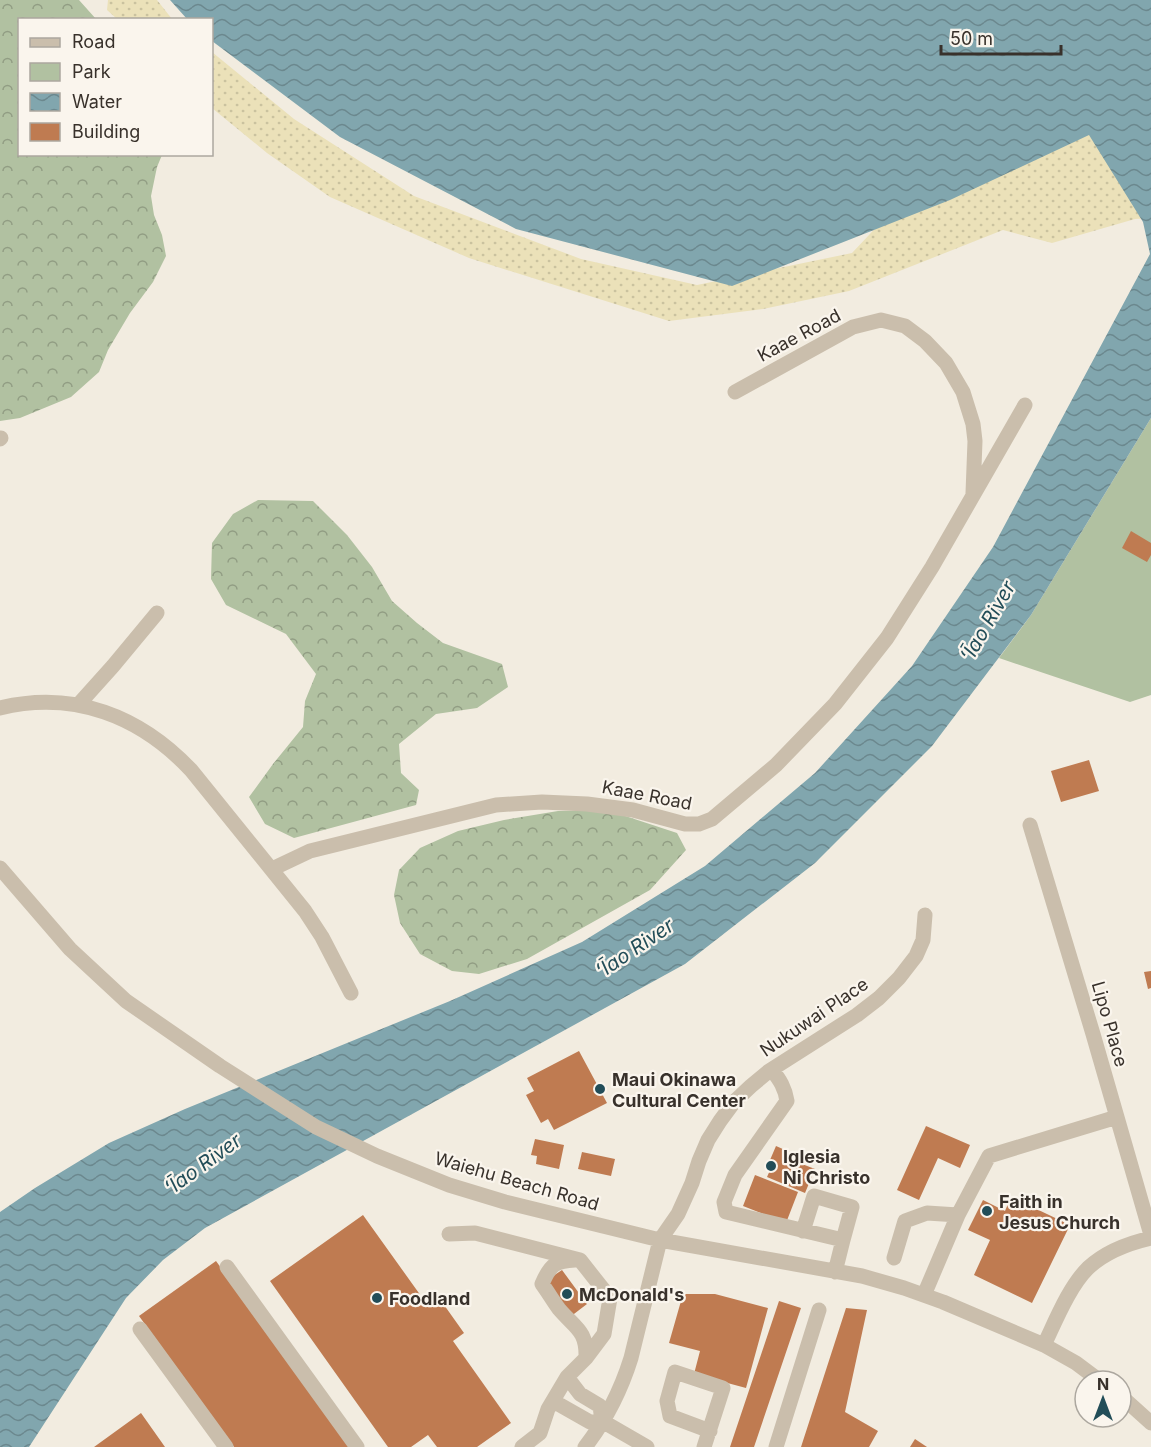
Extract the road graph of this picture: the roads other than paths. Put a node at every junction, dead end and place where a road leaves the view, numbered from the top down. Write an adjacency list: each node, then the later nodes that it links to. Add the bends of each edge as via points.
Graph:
1 (735, 392): 3 (street, Kaae Road, via 853,327 881,320 905,326 946,363 963,392 975,441)
2 (1025, 405): 3 (street, Kaae Road)
3 (973, 496): 9 (street, Kaae Road, via 887,638 835,704 776,765 712,819 685,824 633,810 587,804 496,805 310,851)
4 (157, 613): 5 (street)
5 (78, 705): 6 (street, via 33,703); 9 (street, via 120,718 176,754)
6 (0, 708)
7 (1030, 825): 13 (street, Lipo Place)
8 (0, 868): 18 (street, Waiehu Beach Road, via 70,950 126,1001 316,1127 449,1185)
9 (272, 869): 11 (street, via 322,937)
10 (925, 915): 12 (street, Nukuwai Place, via 916,956 899,978 857,1015)
11 (351, 993)
12 (772, 1070): 15 (street, via 782,1082 787,1101 735,1175 724,1202 726,1212); 18 (street, Nukuwai Place, via 734,1102 720,1121 708,1140 678,1214)
13 (1117, 1117): 14 (street, via 989,1156); 17 (street, Lipo Place)
14 (958, 1215): 20 (street, via 927,1213 905,1221); 24 (street)
15 (803, 1231): 19 (street); 19 (street, via 814,1196 852,1207)
16 (449, 1234): 21 (street, via 475,1233)
17 (1151, 1237): 27 (street, via 1105,1255 1088,1268 1059,1312)
18 (660, 1240): 23 (street, Waiehu Beach Road); 33 (street, via 634,1348 613,1405)
19 (843, 1240): 23 (street)
20 (894, 1258)
21 (580, 1260): 28 (street, via 610,1298 603,1334); 28 (street, via 561,1261 547,1271 542,1284 582,1333)
22 (226, 1267): 37 (street)
23 (835, 1272): 24 (street, Waiehu Beach Road)
24 (924, 1295): 27 (street, Waiehu Beach Road)
25 (819, 1310): 42 (street)
26 (141, 1329): 36 (street)
27 (1044, 1345): 29 (street, Waiehu Beach Road)
28 (586, 1358): 30 (street)
29 (1084, 1369)
30 (567, 1377): 31 (street); 33 (street, via 580,1394 600,1407)
31 (553, 1401): 33 (street, via 590,1422); 38 (street, via 540,1433)
32 (1133, 1407): 34 (street)
33 (602, 1421): 39 (street); 40 (street)
34 (1151, 1423)
35 (710, 1431): 41 (street)
36 (226, 1447)
37 (357, 1447)
38 (522, 1447)
39 (585, 1447)
40 (647, 1447)
41 (704, 1447)
42 (776, 1447)

